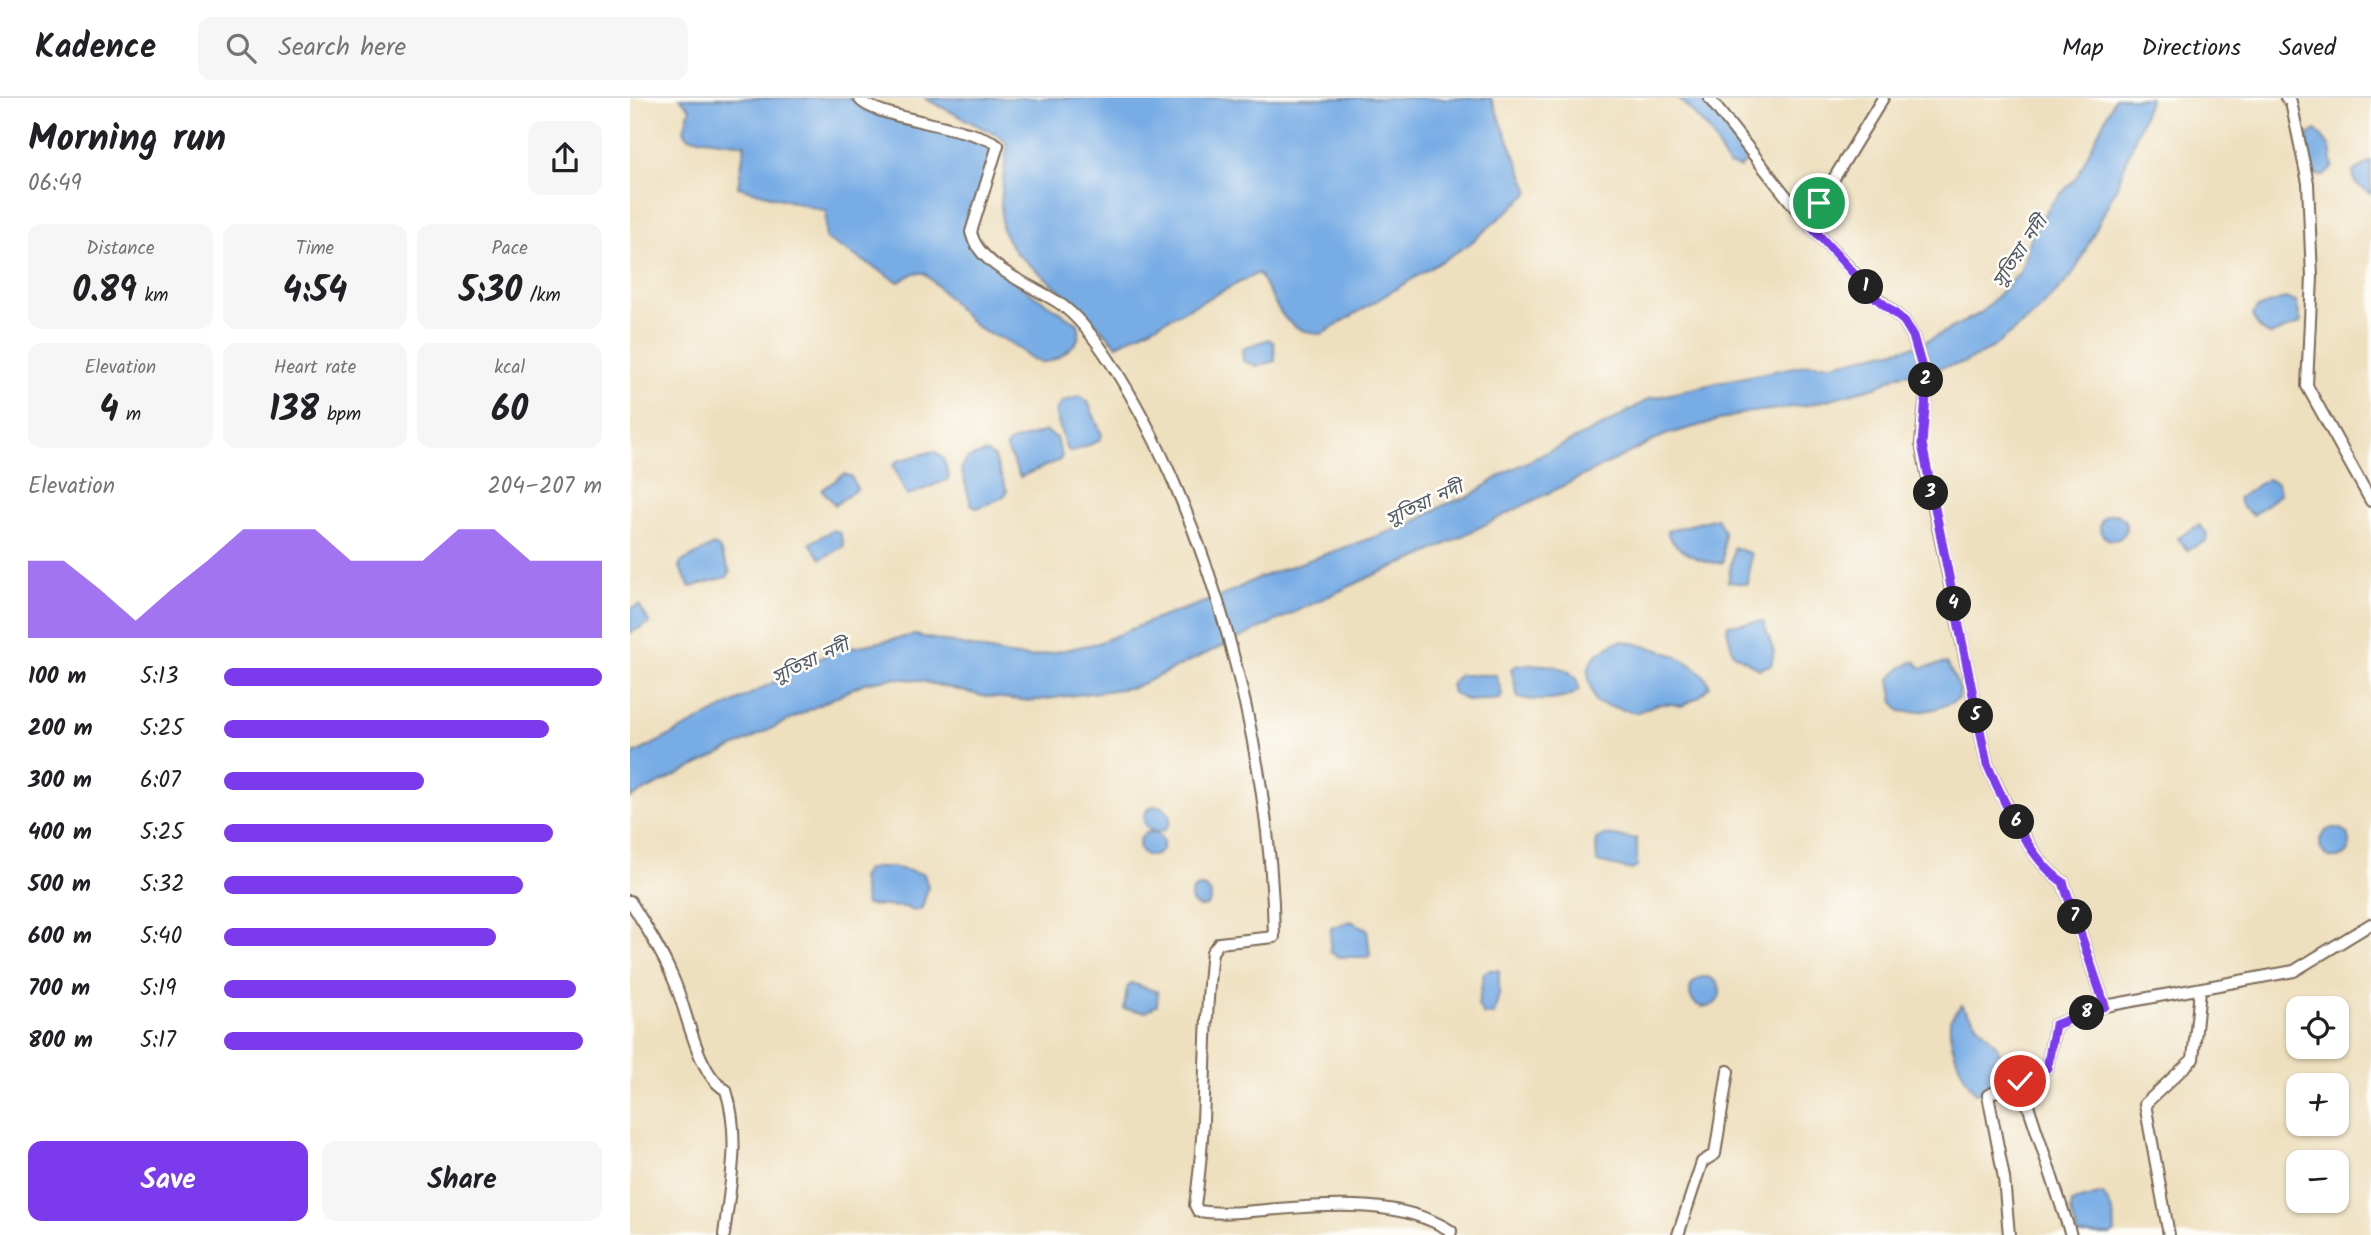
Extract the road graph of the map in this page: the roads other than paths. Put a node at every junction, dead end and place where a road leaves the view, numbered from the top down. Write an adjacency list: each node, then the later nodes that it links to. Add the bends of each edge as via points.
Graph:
1 (859, 98): 14 (street, via 869,108 916,117 998,145 971,232 973,242 1020,282 1060,303 1110,362 1179,489 1202,553 1234,664 1269,838 1273,937 1219,943 1212,952 1204,1034 1198,1211 1356,1207 1394,1211 1440,1224)
2 (1709, 98): 5 (street)
3 (1883, 98): 5 (street, via 1870,125)
4 (2287, 98): 6 (street, via 2308,183 2312,277 2307,386)
5 (1804, 219): 10 (street, via 1882,304 1904,321 1913,336 1927,385 1922,444 1987,764 2048,871 2063,882)
6 (2371, 501)
7 (630, 901): 13 (street, via 672,974 704,1065 715,1084 726,1090 734,1155)
8 (2371, 924): 9 (street, via 2294,971)
9 (2200, 990): 10 (street); 18 (street, via 2193,1059 2146,1104)
10 (2105, 1006): 12 (street, via 2055,1025 2047,1068)
11 (1728, 1071): 15 (street, via 1715,1154 1702,1162)
12 (2020, 1081): 16 (street, via 1989,1096); 17 (street)
13 (724, 1235)
14 (1450, 1235)
15 (1678, 1235)
16 (2009, 1235)
17 (2071, 1235)
18 (2169, 1235)

